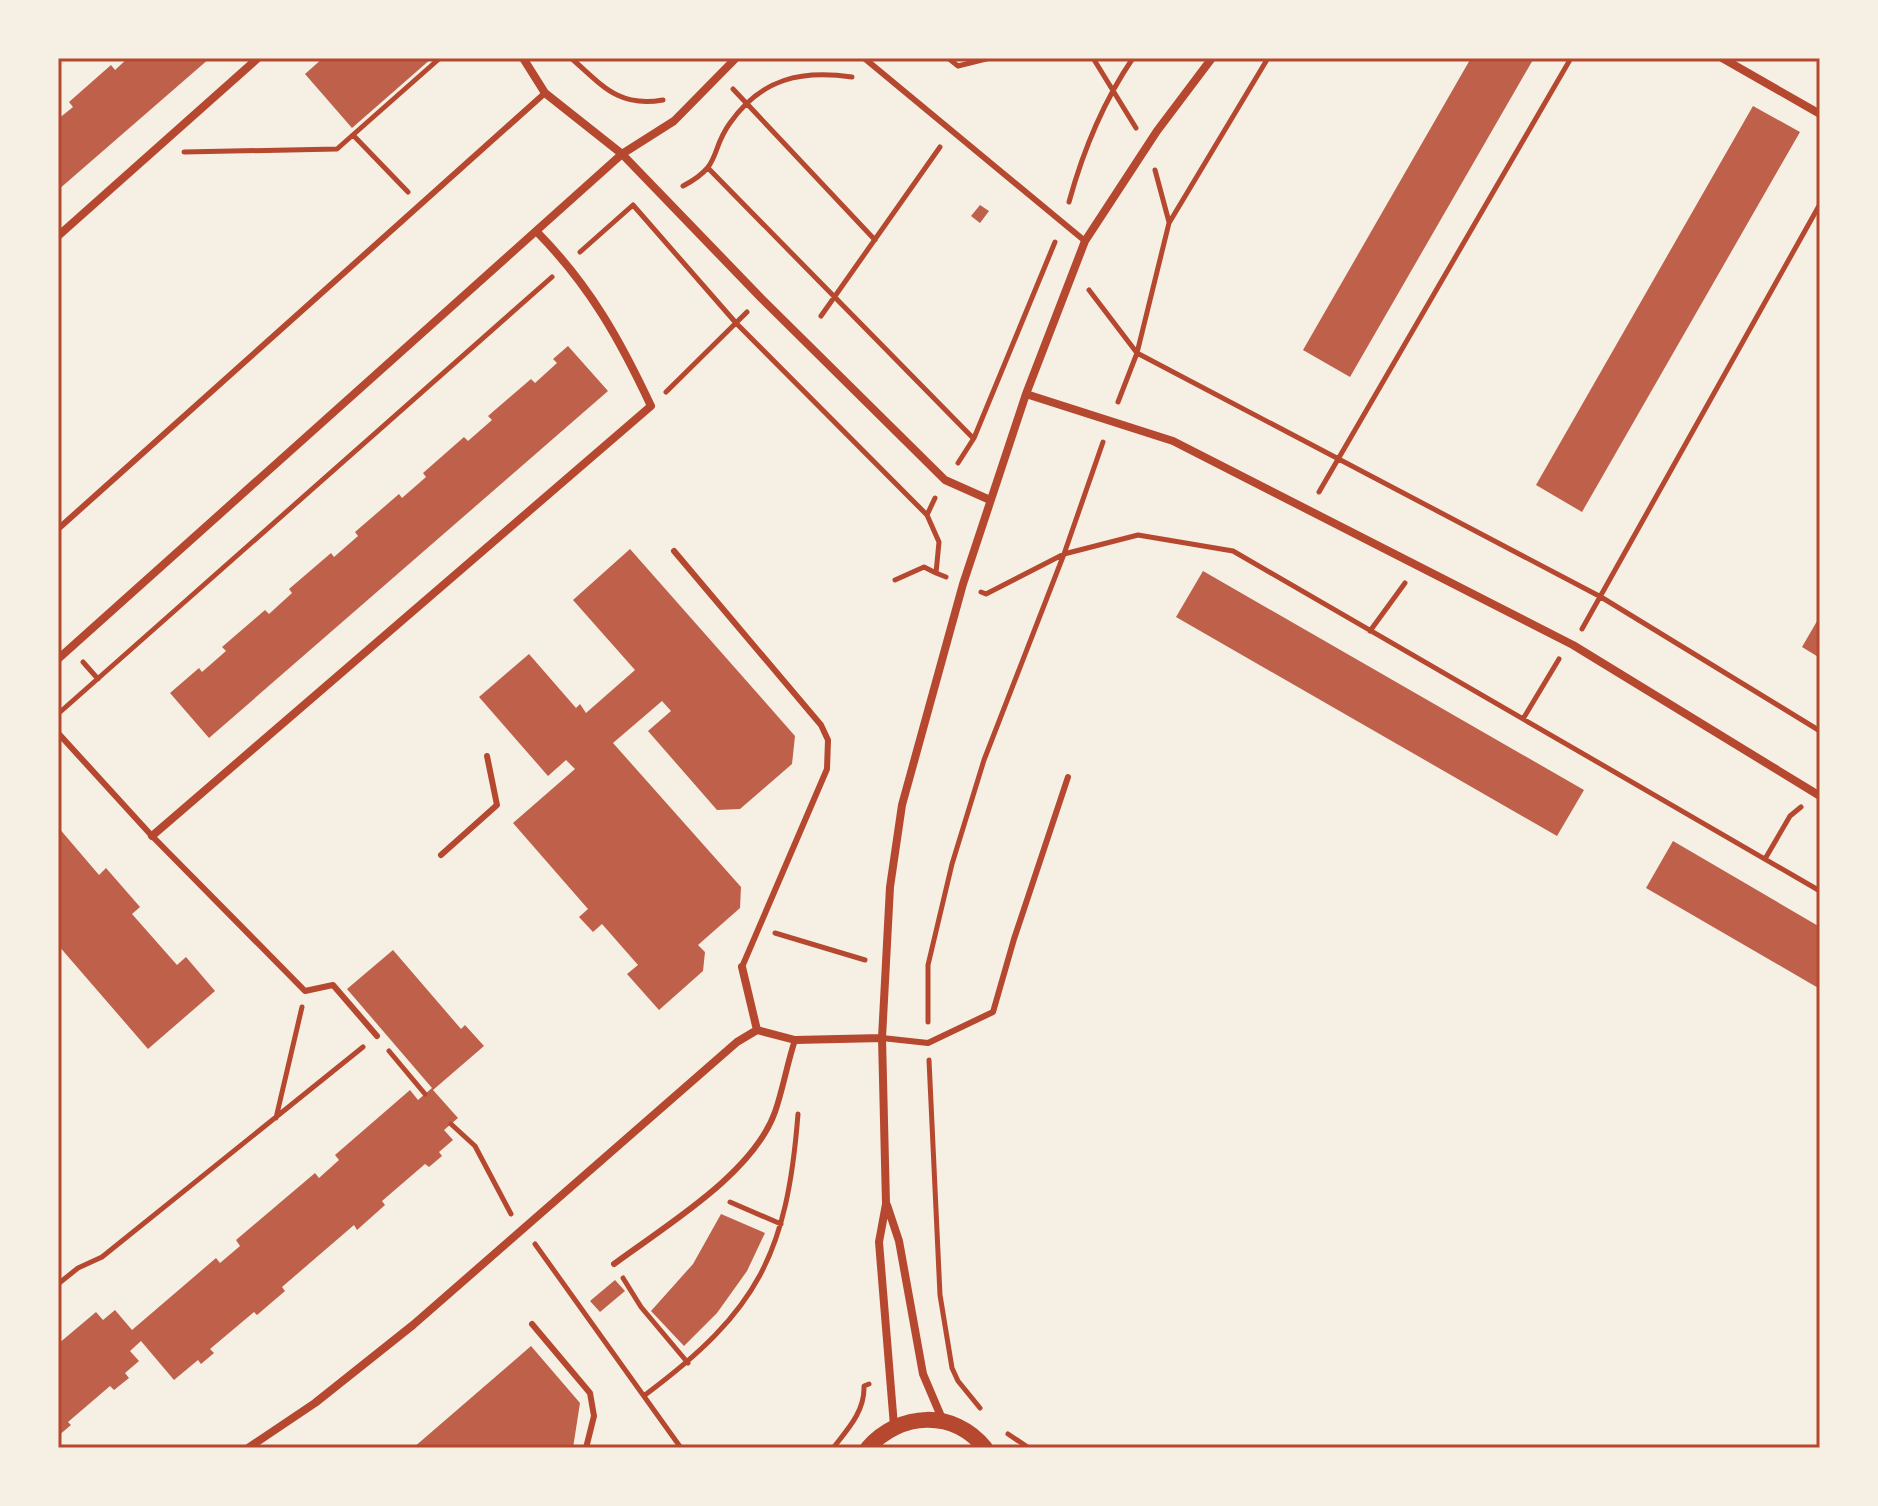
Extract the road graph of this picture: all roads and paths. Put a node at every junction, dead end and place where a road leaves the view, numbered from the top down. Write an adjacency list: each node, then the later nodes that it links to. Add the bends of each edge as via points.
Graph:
1 (258, 58): 22 (street)
2 (440, 58): 20 (path)
3 (523, 58): 16 (street)
4 (571, 58): 17 (path, via 619,99 644,103)
5 (736, 58): 14 (street)
6 (864, 58): 28 (lane)
7 (948, 58): 8 (path, via 958,66)
8 (990, 58)
9 (1133, 58): 28 (path, via 1112,88 1081,160)
10 (1212, 58): 32 (street)
11 (1268, 58): 39 (path, via 1169,223)
12 (1571, 58): 45 (path)
13 (1722, 58): 19 (street)
14 (721, 75): 18 (path); 23 (street, via 674,121)
15 (854, 77): 18 (path, via 793,75)
16 (545, 93): 23 (street); 27 (lane)
17 (672, 94)
18 (749, 105): 24 (path, via 730,123); 31 (path)
19 (1820, 114)
20 (353, 135): 22 (path, via 337,149); 27 (path)
21 (941, 146): 31 (path)
22 (153, 153): 30 (street)
23 (622, 154): 29 (street); 36 (street)
24 (708, 168): 25 (path); 35 (path)
25 (687, 184)
26 (1820, 204): 55 (path)
27 (420, 205): 48 (lane)
28 (1063, 224): 32 (lane); 43 (path)
29 (538, 233): 33 (street); 58 (street)
30 (58, 236)
31 (875, 240): 35 (path)
32 (1085, 241): 40 (street)
33 (568, 263): 38 (path, via 633,205); 41 (street, via 616,333); 59 (path)
34 (1088, 288): 39 (path)
35 (834, 297): 37 (path); 43 (path)
36 (761, 298): 38 (path); 46 (street, via 945,480)
37 (821, 316)
38 (736, 323): 41 (path); 52 (path, via 927,515 939,542)
39 (1137, 353): 42 (path); 45 (path)
40 (1026, 394): 42 (street); 46 (street)
41 (651, 406): 67 (street)
42 (1110, 421): 47 (street, via 1173,441); 50 (path)
43 (974, 438): 44 (path)
44 (964, 455)
45 (1338, 459): 47 (path); 55 (path)
46 (990, 500): 54 (street)
47 (1308, 511): 51 (street)
48 (58, 529)
49 (674, 551): 71 (lane, via 821,725 828,740 827,769)
50 (1064, 554): 54 (path, via 986,594); 56 (path, via 1138,535 1233,551); 79 (path, via 984,760 952,864 928,965)
51 (1417, 566): 56 (path); 57 (street)
52 (936, 573): 53 (path, via 924,567); 54 (path)
53 (895, 580)
54 (963, 584): 72 (street, via 902,805)
55 (1601, 597): 57 (path); 61 (path)
56 (1370, 631): 60 (path)
57 (1573, 645): 60 (path, via 1554,664); 65 (street)
58 (58, 659)
59 (58, 714)
60 (1523, 719): 69 (path)
61 (1820, 731)
62 (58, 733): 67 (lane)
63 (487, 756): 68 (lane, via 497,805)
64 (1068, 777): 79 (lane, via 993,1012)
65 (1820, 796)
66 (1807, 801): 69 (path, via 1790,816)
67 (152, 836): 74 (lane)
68 (441, 855)
69 (1765, 859): 70 (path)
70 (1820, 891)
71 (759, 928): 72 (path); 73 (lane)
72 (886, 965): 77 (street)
73 (742, 967): 75 (street)
74 (305, 991): 76 (lane, via 333,985); 82 (path)
75 (757, 1030): 78 (street); 87 (street)
76 (377, 1036): 80 (path); 82 (path)
77 (882, 1038): 78 (street); 79 (lane); 85 (street)
78 (795, 1040): 84 (lane, via 774,1114 751,1152)
79 (928, 1043): 92 (path, via 940,1295)
80 (425, 1094)
81 (798, 1106): 86 (path)
82 (276, 1119): 89 (path, via 102,1257)
83 (451, 1124): 87 (path, via 475,1146)
84 (709, 1192): 86 (path); 88 (lane)
85 (886, 1204): 95 (street, via 899,1241 923,1374); 96 (street, via 879,1242)
86 (781, 1224): 91 (path, via 774,1251 742,1304)
87 (523, 1228): 94 (path); 97 (street, via 402,1334)
88 (614, 1264): 91 (path, via 641,1307)
89 (58, 1284)
90 (532, 1324): 98 (lane, via 590,1393 594,1416)
91 (688, 1363): 94 (path)
92 (952, 1368)
93 (874, 1383): 100 (path, via 864,1386 860,1409)
94 (645, 1395): 99 (path)
95 (943, 1421): 96 (main road, via 910,1420); 102 (main road, via 961,1427)
96 (894, 1426): 101 (main road)
97 (248, 1448)
98 (586, 1448)
99 (681, 1448)
100 (833, 1448)
101 (868, 1448)
102 (985, 1448)

